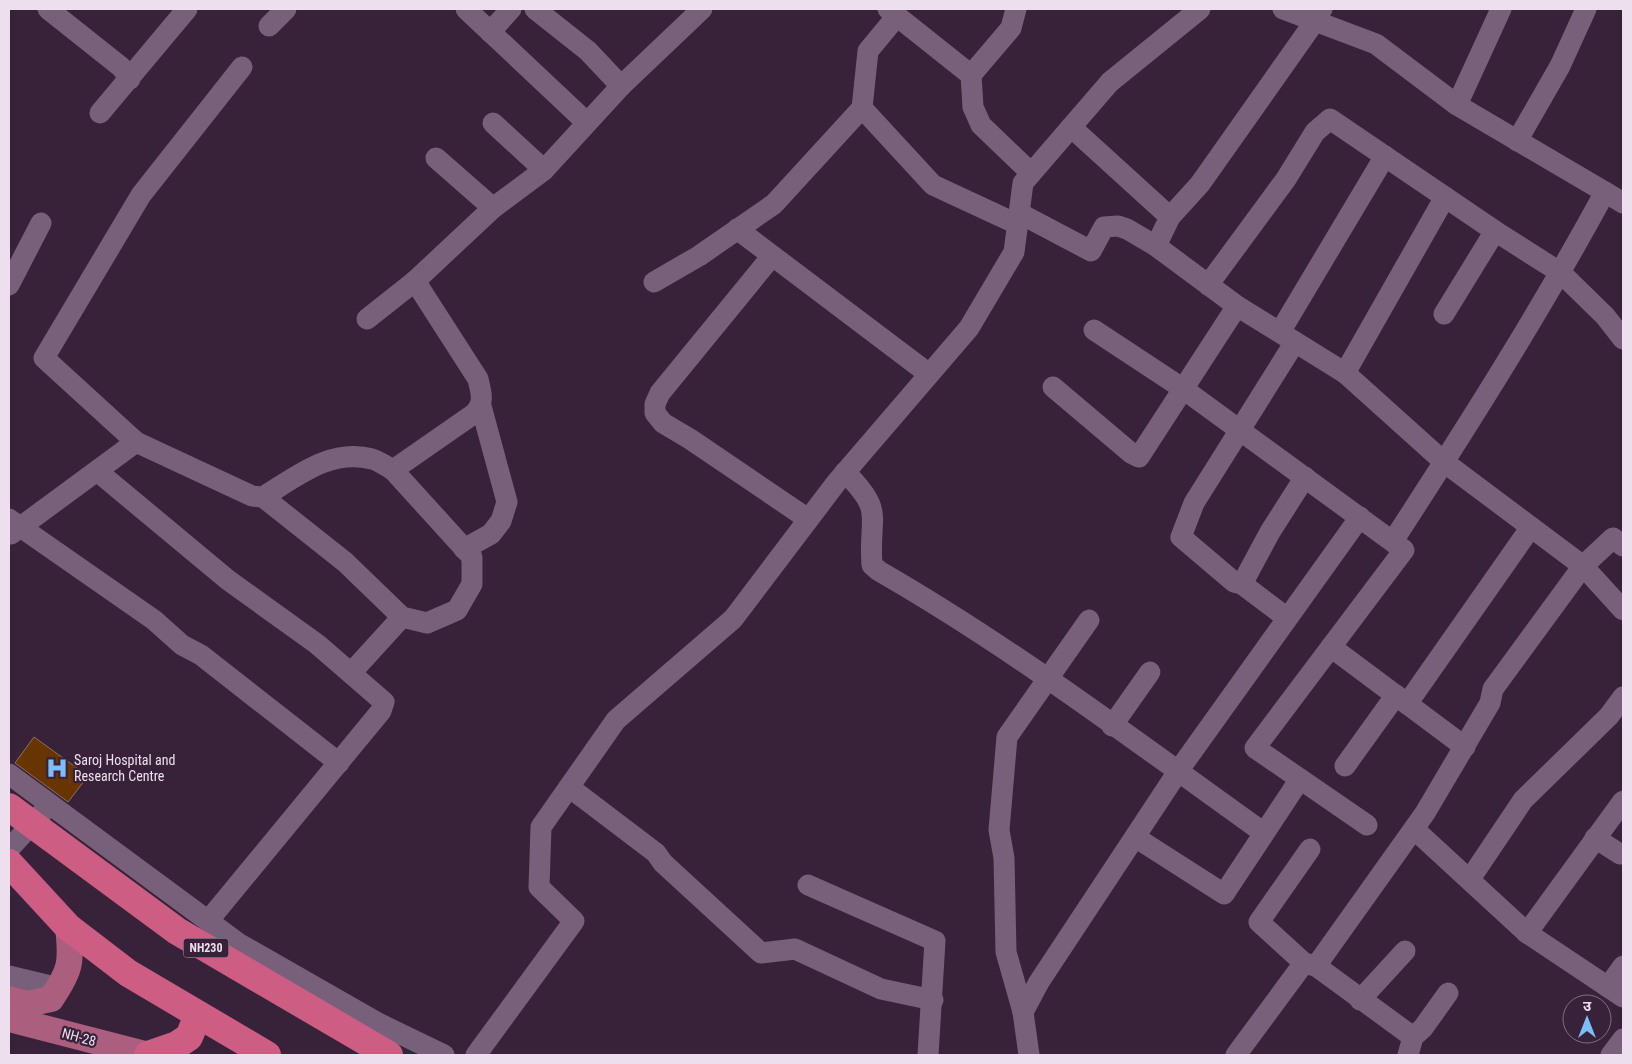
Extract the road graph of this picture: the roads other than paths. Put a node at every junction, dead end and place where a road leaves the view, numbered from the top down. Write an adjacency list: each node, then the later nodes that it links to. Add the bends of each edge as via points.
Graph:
1 (48, 9): 19 (street, via 121,68)
2 (187, 9): 19 (street)
3 (286, 9): 15 (street)
4 (466, 9): 16 (street)
5 (512, 9): 16 (street)
6 (535, 9): 20 (street, via 588,51)
7 (702, 9): 20 (street)
8 (1016, 9): 18 (street, via 1011,28)
9 (1200, 9): 26 (street, via 1110,82)
10 (1283, 9): 14 (street)
11 (1501, 9): 21 (street)
12 (1586, 9): 27 (street, via 1560,66)
13 (893, 12): 18 (street); 22 (street, via 868,51)
14 (1319, 15): 21 (street, via 1376,44); 36 (street, via 1200,184)
15 (269, 26)
16 (490, 32): 24 (street)
17 (242, 67): 61 (street, via 141,195 44,358)
18 (971, 75): 31 (street, via 973,107 981,125)
19 (130, 79): 23 (street)
20 (621, 86): 30 (street)
21 (1457, 105): 27 (street)
22 (862, 108): 37 (street, via 933,185); 39 (street, via 774,204)
23 (100, 113)
24 (584, 120)
25 (493, 123): 30 (street)
26 (1071, 127): 31 (street); 36 (street)
27 (1517, 141): 32 (street)
28 (1386, 156): 33 (street); 48 (street, via 1330,118 1315,132 1286,179); 53 (street)
29 (436, 158): 35 (street)
30 (544, 170): 35 (street)
31 (1031, 173): 37 (street, via 1023,183)
32 (1605, 192): 34 (street); 44 (street)
33 (1445, 197): 40 (street); 55 (street)
34 (1623, 203)
35 (493, 208): 45 (street)
36 (1170, 217): 41 (street)
37 (1018, 219): 41 (street, via 1091,251 1104,227 1111,226 1127,229); 56 (street, via 1014,252 969,328)
38 (41, 223): 42 (street)
39 (737, 230): 43 (street); 46 (street)
40 (1495, 231): 44 (street); 50 (street)
41 (1156, 246): 48 (street)
42 (16, 251): 47 (street)
43 (772, 256): 56 (street); 69 (street, via 660,393 654,404 655,413 663,423)
44 (1561, 273): 54 (street, via 1605,316); 62 (street)
45 (415, 281): 51 (street); 59 (street, via 478,379)
46 (654, 282)
47 (9, 285)
48 (1208, 285): 49 (street)
49 (1237, 306): 53 (street); 58 (street)
50 (1444, 314)
51 (367, 319)
52 (1094, 330): 58 (street)
53 (1288, 337): 55 (street); 60 (street)
54 (1623, 339)
55 (1345, 373): 62 (street)
56 (929, 374): 65 (street)
57 (1053, 388): 58 (street, via 1139,457)
58 (1182, 388): 60 (street)
59 (481, 406): 63 (street); 74 (street, via 507,502 501,521 491,534)
60 (1240, 431): 66 (street); 76 (street, via 1194,504 1181,537 1234,582)
61 (136, 442): 64 (street); 67 (street, via 252,496)
62 (1444, 462): 71 (street); 72 (street)
63 (393, 470): 67 (street, via 373,459 323,460); 74 (street)
64 (97, 471): 70 (street); 83 (street, via 228,580 317,644)
65 (845, 472): 69 (street); 84 (street, via 863,489 872,504 872,564)
66 (1305, 477): 68 (street); 76 (street)
67 (262, 497): 78 (street, via 345,562)
68 (1360, 518): 72 (street); 79 (street)
69 (808, 519): 94 (street, via 733,619 616,720)
70 (12, 527): 89 (street, via 154,620 182,645 201,655)
71 (1531, 528): 75 (street); 86 (street)
72 (1399, 545): 81 (street)
73 (1623, 546): 75 (street, via 1613,538)
74 (464, 549): 78 (street, via 472,557 472,584 457,610 428,623)
75 (1583, 566): 77 (street); 88 (street, via 1493,689 1490,703)
76 (1242, 584): 79 (street)
77 (1623, 610)
78 (402, 616): 83 (street)
79 (1286, 618): 91 (street)
80 (1089, 620): 84 (street)
81 (1331, 647): 86 (street); 93 (street, via 1255,748)
82 (1150, 672): 87 (street)
83 (351, 673): 89 (street, via 384,702 381,711)
84 (1047, 679): 87 (street); 122 (street, via 1007,737 999,830 1004,858 1006,952)
85 (1623, 697): 107 (street, via 1609,716 1523,800)
86 (1402, 699): 88 (street); 90 (street)
87 (1112, 726): 91 (street)
88 (1465, 746): 99 (street)
89 (339, 763): 109 (street)
90 (1345, 766)
91 (1178, 772): 100 (street); 101 (street)
92 (9, 774): 97 (street)
93 (1300, 779): 98 (street); 100 (street)
94 (570, 787): 120 (street, via 656,853 761,953 795,949 881,989); 131 (street, via 541,827 538,887 574,921)
95 (1623, 801): 102 (street)
96 (9, 807): 97 (highway, NH230)
97 (40, 815): 103 (street); 109 (street); 129 (highway, NH230, via 177,931)
98 (1367, 825)
99 (1414, 829): 107 (street); 113 (street)
100 (1264, 833): 101 (street, via 1224,894)
101 (1135, 836): 122 (street, via 1039,982)
102 (1595, 838): 105 (street); 111 (street)
103 (9, 849)
104 (1310, 849): 113 (street, via 1258,922)
105 (1622, 853)
106 (9, 862): 110 (highway)
107 (1470, 879): 111 (street)
108 (808, 885): 120 (street, via 935,941)
109 (208, 921): 130 (street, via 238,943 372,1019)
110 (68, 927): 116 (main road, via 71,949 67,976); 123 (highway, via 128,973)
111 (1527, 933): 117 (street)
112 (1405, 951): 121 (street)
113 (1310, 965): 121 (street); 134 (street)
114 (1623, 966): 117 (street)
115 (9, 976): 116 (street)
116 (59, 988): 119 (main road, via 51,999 27,1004)
117 (1616, 992)
118 (1448, 993): 126 (street)
119 (9, 999)
120 (933, 1000): 132 (street)
121 (1360, 1000): 126 (street)
122 (1023, 1012): 133 (street)
123 (198, 1014): 127 (highway, via 189,1037); 128 (highway)
124 (9, 1019): 127 (main road, NH-28)
125 (1623, 1039): 135 (street)
126 (1410, 1046)
127 (149, 1055)
128 (267, 1055)
129 (389, 1055)
130 (444, 1055)
131 (476, 1055)
132 (928, 1055)
133 (1029, 1055)
134 (1236, 1055)
135 (1611, 1055)

